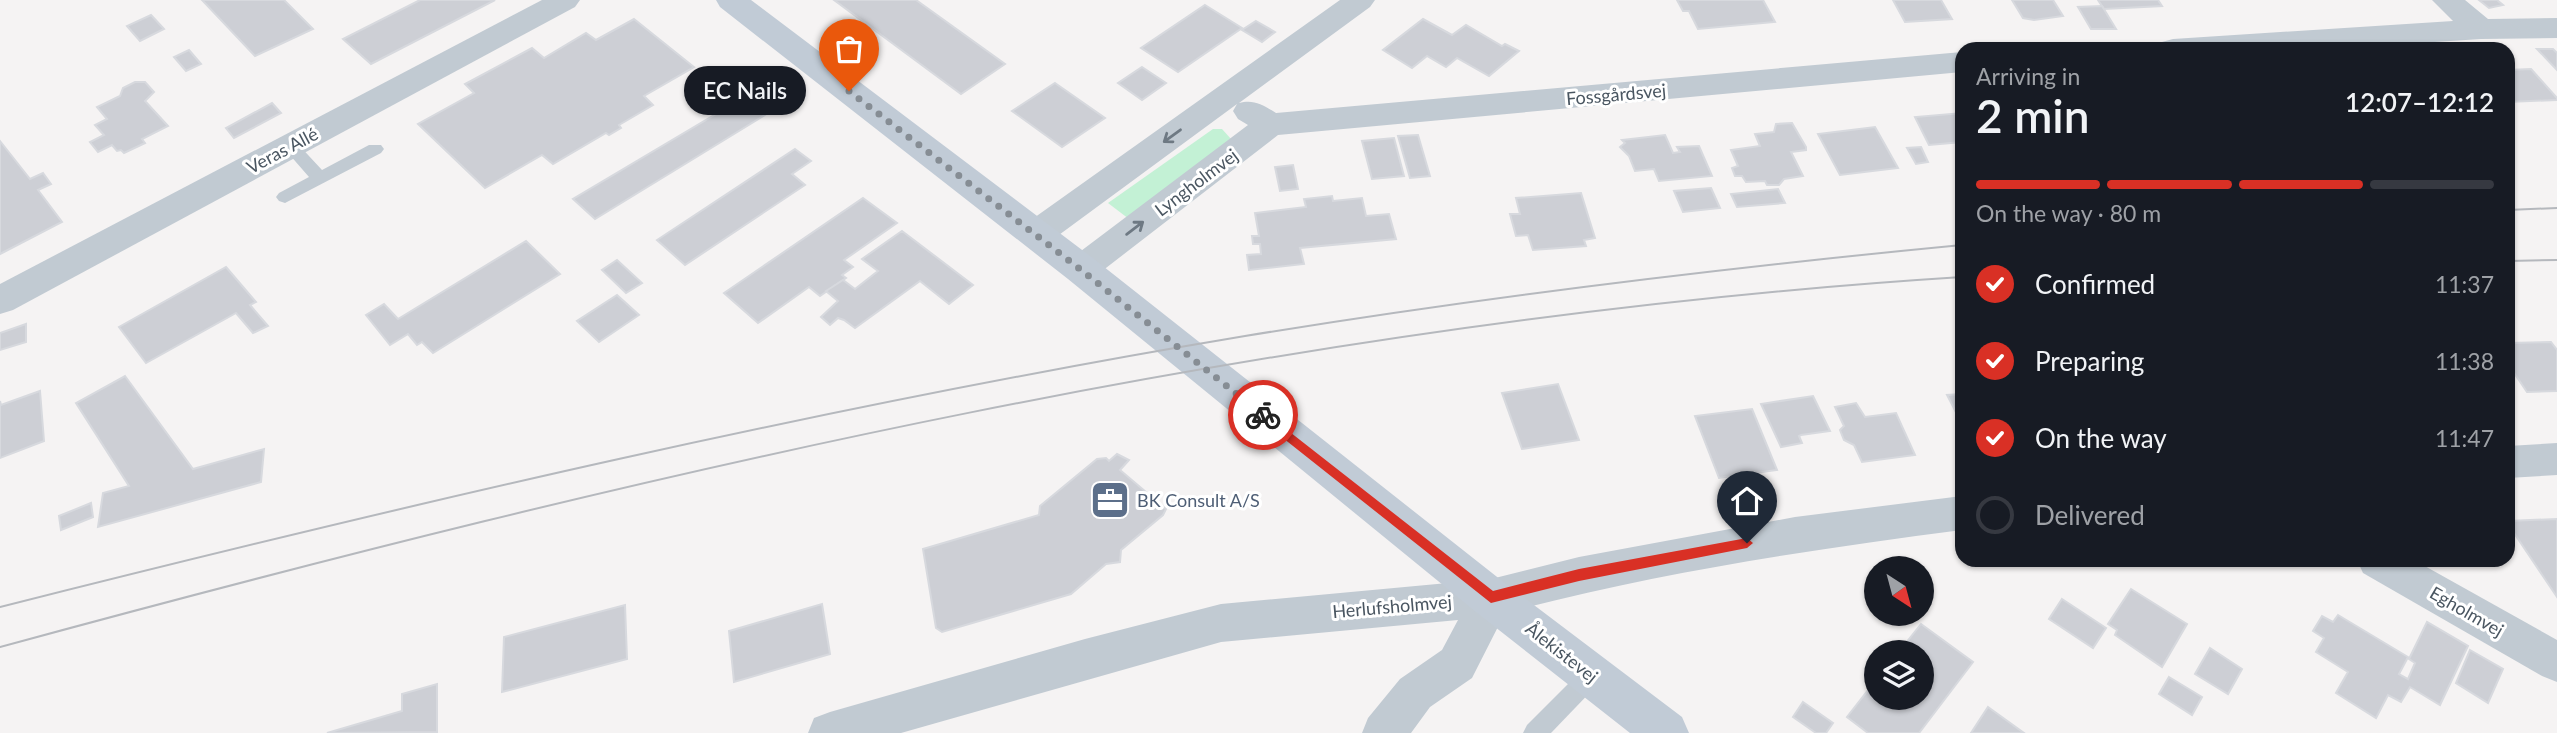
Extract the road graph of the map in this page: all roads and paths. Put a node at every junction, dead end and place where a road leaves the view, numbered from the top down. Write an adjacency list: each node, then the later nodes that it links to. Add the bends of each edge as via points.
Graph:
1 (565, 0): 11 (street, Veras Allé)
2 (731, 0): 15 (street, Ålekistevej)
3 (1360, 0): 9 (street)
4 (2447, 0): 6 (street)
5 (2557, 28): 6 (street)
6 (2481, 29): 7 (street)
7 (2281, 42)
8 (1955, 63): 10 (street, Fossgårdsvej)
9 (1228, 96): 10 (street); 15 (street, one-way to 15)
10 (1270, 125): 16 (street, Lyngholmvej, one-way to 10)
11 (290, 146): 13 (lane); 17 (street, Veras Allé)
12 (375, 149): 13 (lane)
13 (320, 178): 14 (lane)
14 (285, 197)
15 (1036, 234): 16 (street, Ålekistevej)
16 (1080, 269): 22 (street, Ålekistevej)
17 (0, 300)
18 (2557, 459): 19 (street)
19 (2515, 462)
20 (1955, 514): 22 (street, Herlufsholmvej, via 1795,534 1579,575)
21 (2389, 567): 23 (street, Egholmvej)
22 (1491, 598): 24 (street, Ålekistevej); 25 (street, Herlufsholmvej, via 1221,622); 26 (street, via 1457,664 1415,693)
23 (2557, 663)
24 (1592, 675): 27 (lane); 28 (street, Ålekistevej)
25 (830, 733)
26 (1384, 733)
27 (1535, 733)
28 (1666, 733)

